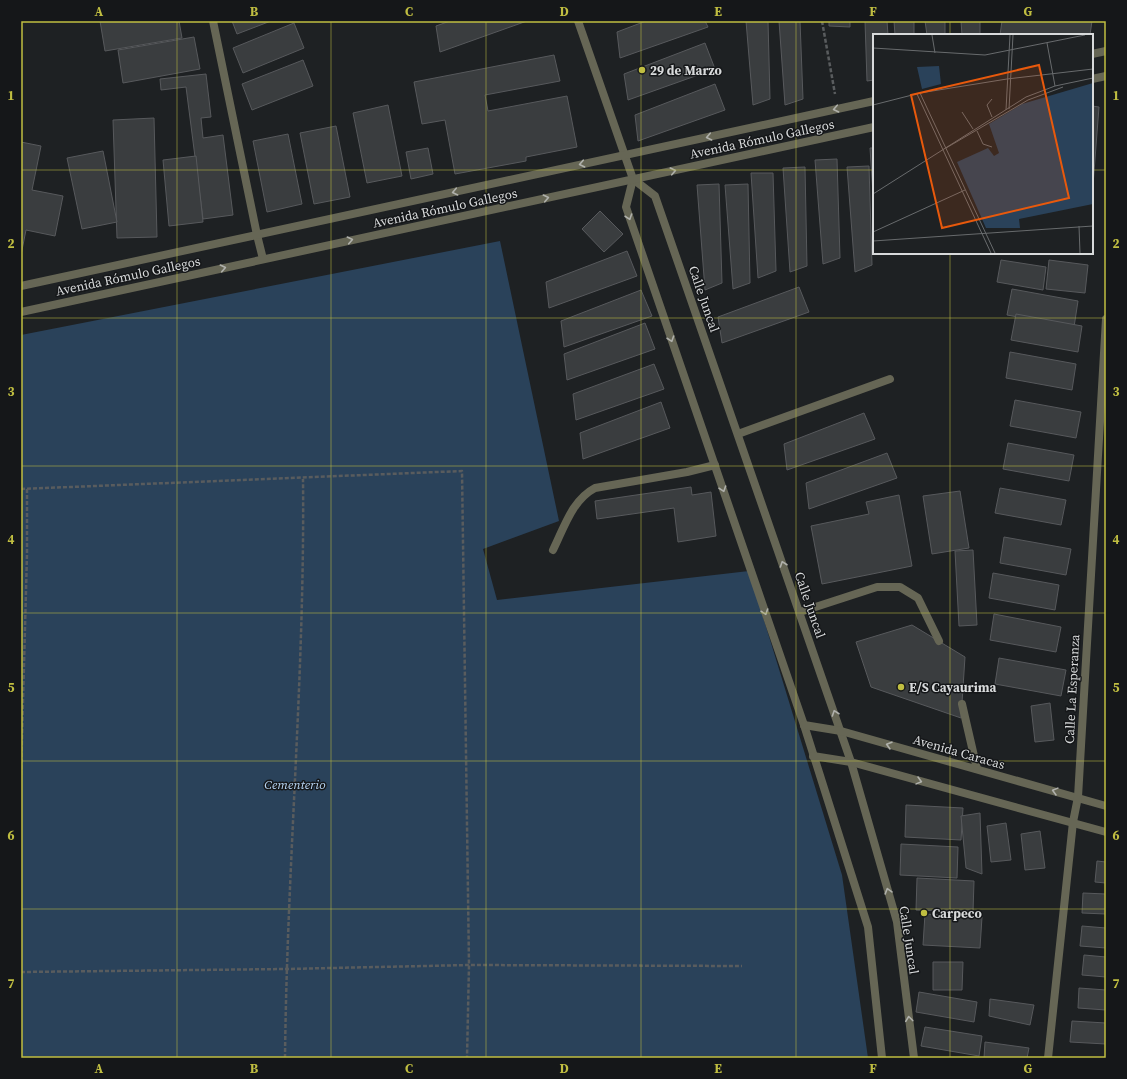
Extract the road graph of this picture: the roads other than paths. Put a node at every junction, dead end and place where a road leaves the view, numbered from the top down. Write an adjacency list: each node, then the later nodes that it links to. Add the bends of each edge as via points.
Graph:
1 (213, 21): 11 (street)
2 (578, 21): 9 (street)
3 (1106, 51): 4 (street)
4 (1093, 54)
5 (1106, 76): 6 (street)
6 (1093, 79)
7 (873, 101): 9 (street, Avenida Rómulo Gallegos, one-way to 9)
8 (873, 127): 10 (street, Avenida Rómulo Gallegos, one-way to 8)
9 (625, 155): 10 (street); 11 (street, Avenida Rómulo Gallegos, one-way to 11)
10 (633, 179): 12 (street, Avenida Rómulo Gallegos, one-way to 10); 17 (street, Calle Juncal, via 655,196); 18 (street, one-way to 18, via 626,207)
11 (257, 235): 12 (street); 13 (street, Avenida Rómulo Gallegos)
12 (263, 259): 14 (street, Avenida Rómulo Gallegos, one-way to 12)
13 (21, 286)
14 (21, 312)
15 (1106, 319): 28 (street, Calle La Esperanza)
16 (890, 378): 17 (street)
17 (738, 434): 20 (street, Calle Juncal, one-way to 17)
18 (715, 465): 19 (street, via 595,488 586,493 571,512); 23 (street, one-way to 23)
19 (553, 550)
20 (800, 612): 21 (street, via 877,587 900,587 918,598); 24 (street, Calle Juncal, one-way to 20)
21 (939, 641)
22 (962, 704): 27 (street)
23 (804, 725): 24 (street, Avenida Caracas); 25 (street)
24 (841, 731): 26 (street, Calle Juncal); 27 (street, Avenida Caracas, one-way to 24)
25 (813, 756): 26 (street); 32 (street, via 868,927)
26 (851, 762): 30 (street, one-way to 30); 33 (street, Calle Juncal, one-way to 26, via 897,922)
27 (978, 769): 28 (street, Avenida Caracas, one-way to 27)
28 (1078, 797): 29 (street, Avenida Caracas); 30 (street, Calle La Esperanza)
29 (1106, 806)
30 (1073, 822): 31 (street); 34 (street, Calle La Esperanza)
31 (1106, 832)
32 (882, 1058)
33 (914, 1058)
34 (1048, 1058)

